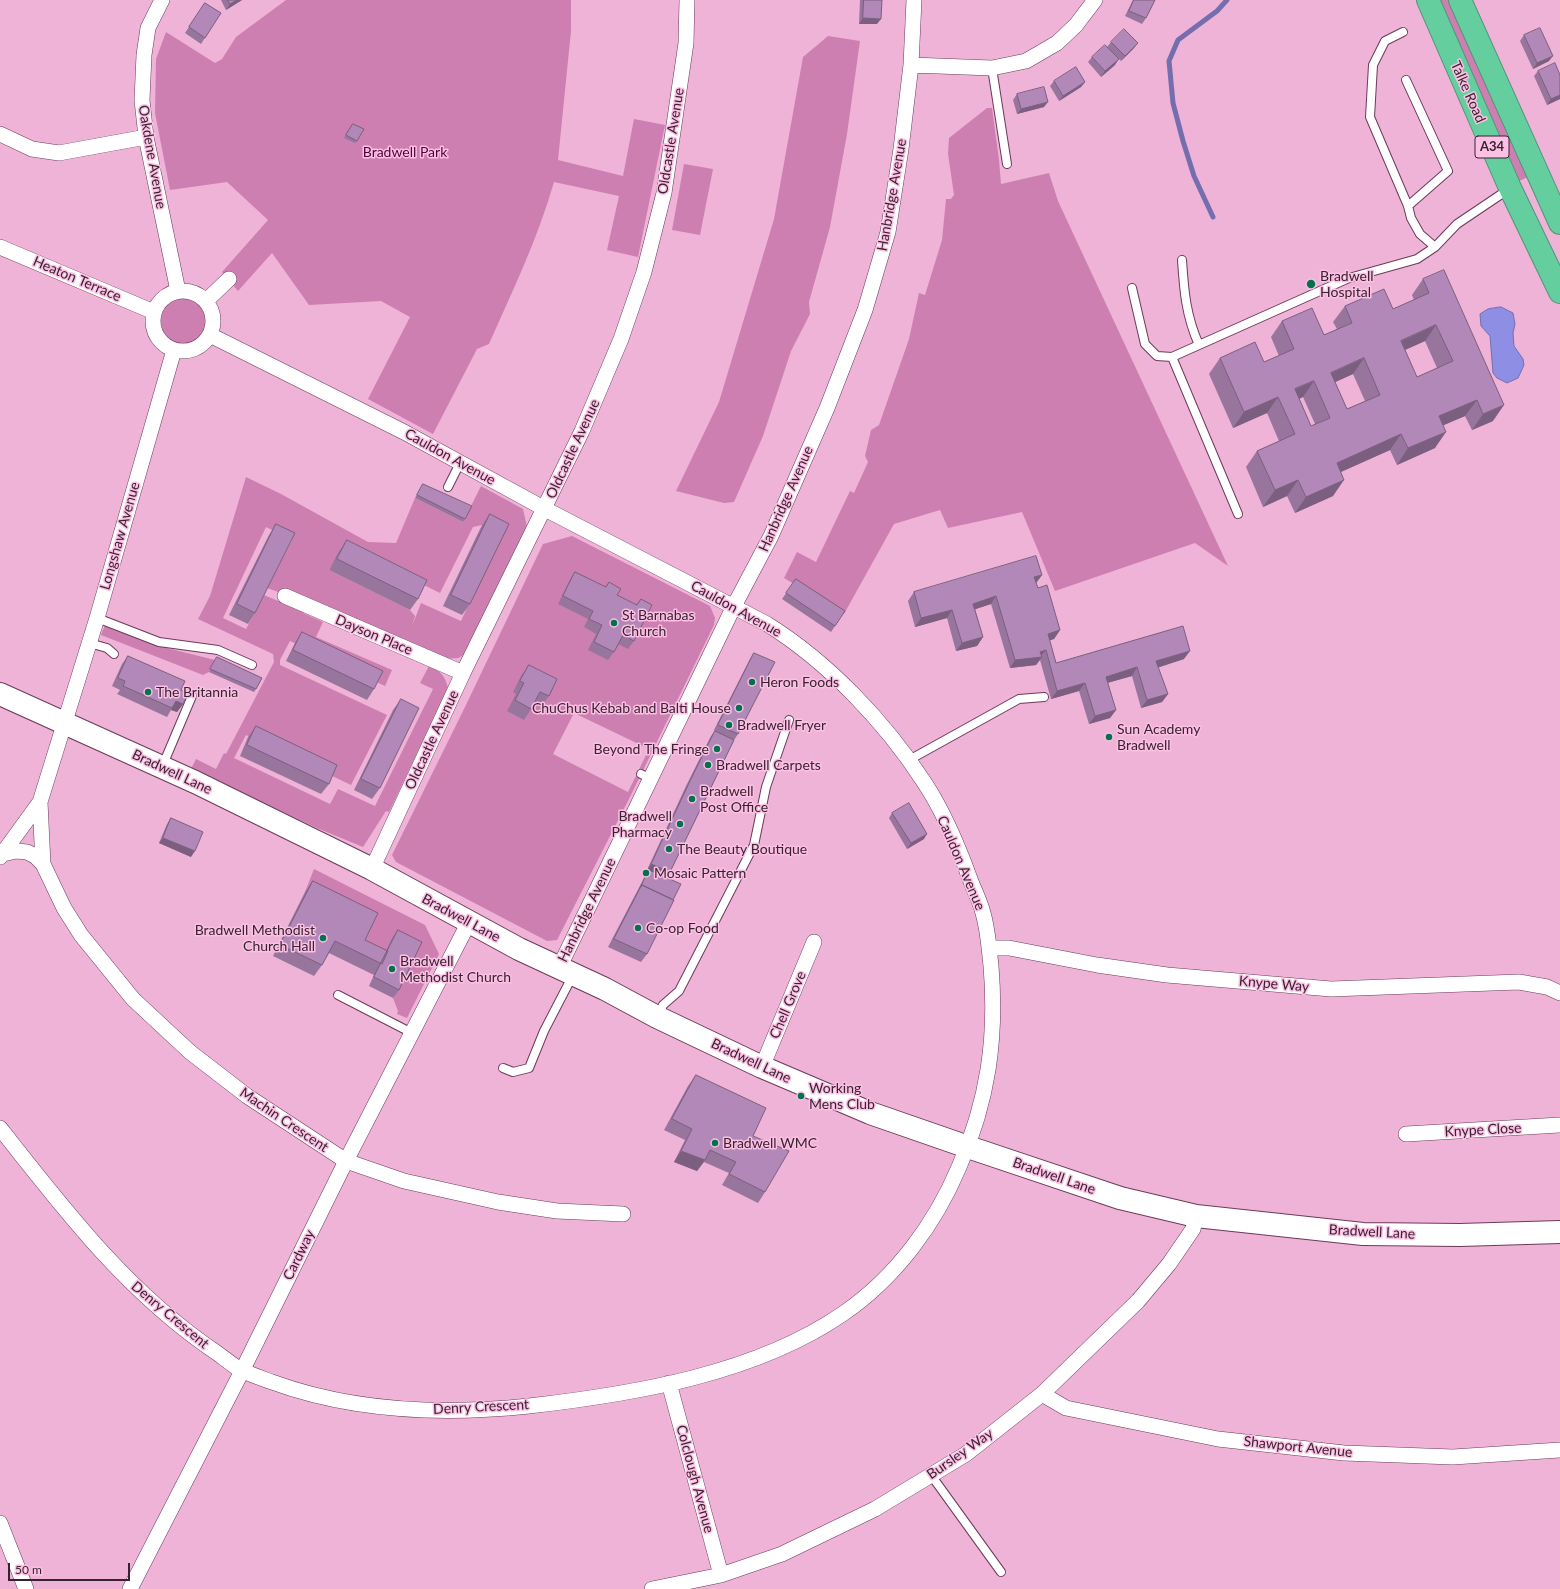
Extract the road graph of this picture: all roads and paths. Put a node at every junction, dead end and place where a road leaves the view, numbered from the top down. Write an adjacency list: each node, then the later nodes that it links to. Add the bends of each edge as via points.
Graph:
1 (162, 0): 13 (street, Oakdene Avenue, via 148,28 144,55 142,100)
2 (687, 0): 33 (street, Oldcastle Avenue, via 686,43 664,193 644,272 621,339)
3 (914, 0): 9 (street, Hanbridge Avenue)
4 (1095, 0): 10 (street, via 1076,25 1057,43 1026,61)
5 (1428, 0): 15 (highway, Talke Road / A34)
6 (1460, 0): 8 (highway, Talke Road / A34)
7 (1404, 32): 16 (lane, via 1385,41 1373,64 1370,117)
8 (1480, 48): 15 (highway, via 1531,177 1529,182); 17 (highway, Talke Road / A34)
9 (912, 65): 10 (street); 36 (street, Hanbridge Avenue, via 888,232 865,310 827,408 771,536)
10 (992, 68): 14 (lane)
11 (1406, 80): 16 (lane, via 1448,171)
12 (0, 134): 13 (street, via 32,148 59,153)
13 (146, 137): 23 (street, Oakdene Avenue)
14 (1008, 164)
15 (1510, 188): 19 (lane, via 1457,224); 24 (highway, Talke Road / A34)
16 (1408, 206): 19 (lane, via 1420,234)
17 (1560, 224)
18 (0, 247): 26 (street, Heaton Terrace)
19 (1435, 247): 28 (lane, via 1417,259 1349,278)
20 (1182, 260): 28 (lane, via 1184,297 1192,330)
21 (229, 279): 25 (street)
22 (1132, 288): 30 (lane, via 1145,344 1157,356)
23 (178, 291): 25 (street, via 196,293); 26 (street, via 159,302)
24 (1560, 292)
25 (206, 301): 27 (street, via 214,318)
26 (154, 312): 29 (street, via 154,328 158,338)
27 (210, 335): 29 (street, via 198,348 183,352); 31 (street, Cauldon Avenue, via 404,432)
28 (1199, 345): 30 (lane)
29 (174, 350): 37 (street, Longshaw Avenue)
30 (1172, 356): 34 (lane)
31 (460, 463): 32 (lane); 33 (street, Cauldon Avenue)
32 (448, 487)
33 (545, 509): 36 (street, Cauldon Avenue); 41 (street, Oldcastle Avenue)
34 (1238, 514)
35 (285, 596): 41 (street, Dayson Place)
36 (734, 606): 47 (street, Cauldon Avenue, via 783,634 829,670 867,709); 56 (street, Hanbridge Avenue, via 646,777)
37 (97, 618): 38 (street, Longshaw Avenue); 40 (lane, via 159,642 218,650)
38 (89, 642): 39 (lane, via 107,648); 46 (street, Longshaw Avenue)
39 (114, 654)
40 (252, 665)
41 (463, 673): 52 (street, Oldcastle Avenue)
42 (0, 694): 46 (street, Bradwell Lane)
43 (192, 696): 48 (lane)
44 (1044, 697): 47 (lane, via 1019,699)
45 (789, 720): 59 (lane, via 766,787 754,845 679,991 663,1005)
46 (64, 722): 48 (street, Bradwell Lane); 49 (street, Longshaw Avenue)
47 (909, 760): 55 (street, Cauldon Avenue, via 927,785 956,842 984,915)
48 (162, 766): 52 (street, Bradwell Lane)
49 (40, 802): 50 (street); 51 (street, Machin Crescent)
50 (1, 855): 51 (street, Machin Crescent, via 27,852)
51 (43, 864): 67 (street, Machin Crescent, via 64,908 81,935 132,999 190,1052 247,1096)
52 (372, 869): 53 (street, Bradwell Lane)
53 (469, 922): 56 (street, Bradwell Lane); 60 (street, Cardway)
54 (814, 942): 61 (street, Chell Grove)
55 (989, 948): 57 (street, Knype Way, via 1009,948 1167,975 1331,989 1519,982 1547,987); 66 (street, Cauldon Avenue, via 993,994 992,1049 979,1116)
56 (566, 971): 59 (street, Bradwell Lane); 62 (lane, via 529,1068 513,1072)
57 (1560, 993)
58 (338, 995): 60 (lane)
59 (657, 1017): 61 (street, Bradwell Lane)
60 (412, 1034): 67 (street, Cardway)
61 (762, 1067): 66 (street, Bradwell Lane, via 870,1113)
62 (504, 1068)
63 (1560, 1125): 65 (street, Knype Close)
64 (0, 1128): 71 (street, Denry Crescent, via 48,1191 124,1277 199,1342)
65 (1406, 1134)
66 (968, 1147): 69 (street, Bradwell Lane, via 1120,1198); 72 (street, Denry Crescent, via 949,1190 914,1246 882,1282 847,1310 808,1336 762,1355)
67 (346, 1161): 68 (street, Machin Crescent, via 404,1181 498,1202 557,1211); 71 (street, Cardway)
68 (624, 1214)
69 (1196, 1216): 70 (street, Bradwell Lane, via 1363,1234); 73 (street, Bursley Way, via 1193,1229 1138,1302)
70 (1560, 1232)
71 (242, 1371): 72 (street, Denry Crescent, via 295,1390 338,1401 394,1409 448,1411 492,1410 534,1405 623,1393); 80 (street, Cardway)
72 (669, 1383): 78 (street, Colclough Avenue)
73 (1042, 1394): 74 (street, Shawport Avenue, via 1066,1408 1218,1439 1344,1453 1452,1457); 75 (street, Bursley Way, via 966,1454)
74 (1560, 1450)
75 (931, 1475): 77 (lane); 78 (street, Bursley Way, via 875,1509 789,1551)
76 (0, 1523): 79 (street)
77 (1001, 1572)
78 (721, 1575): 81 (street, Bursley Way)
79 (26, 1589)
80 (130, 1589)
81 (652, 1589)

